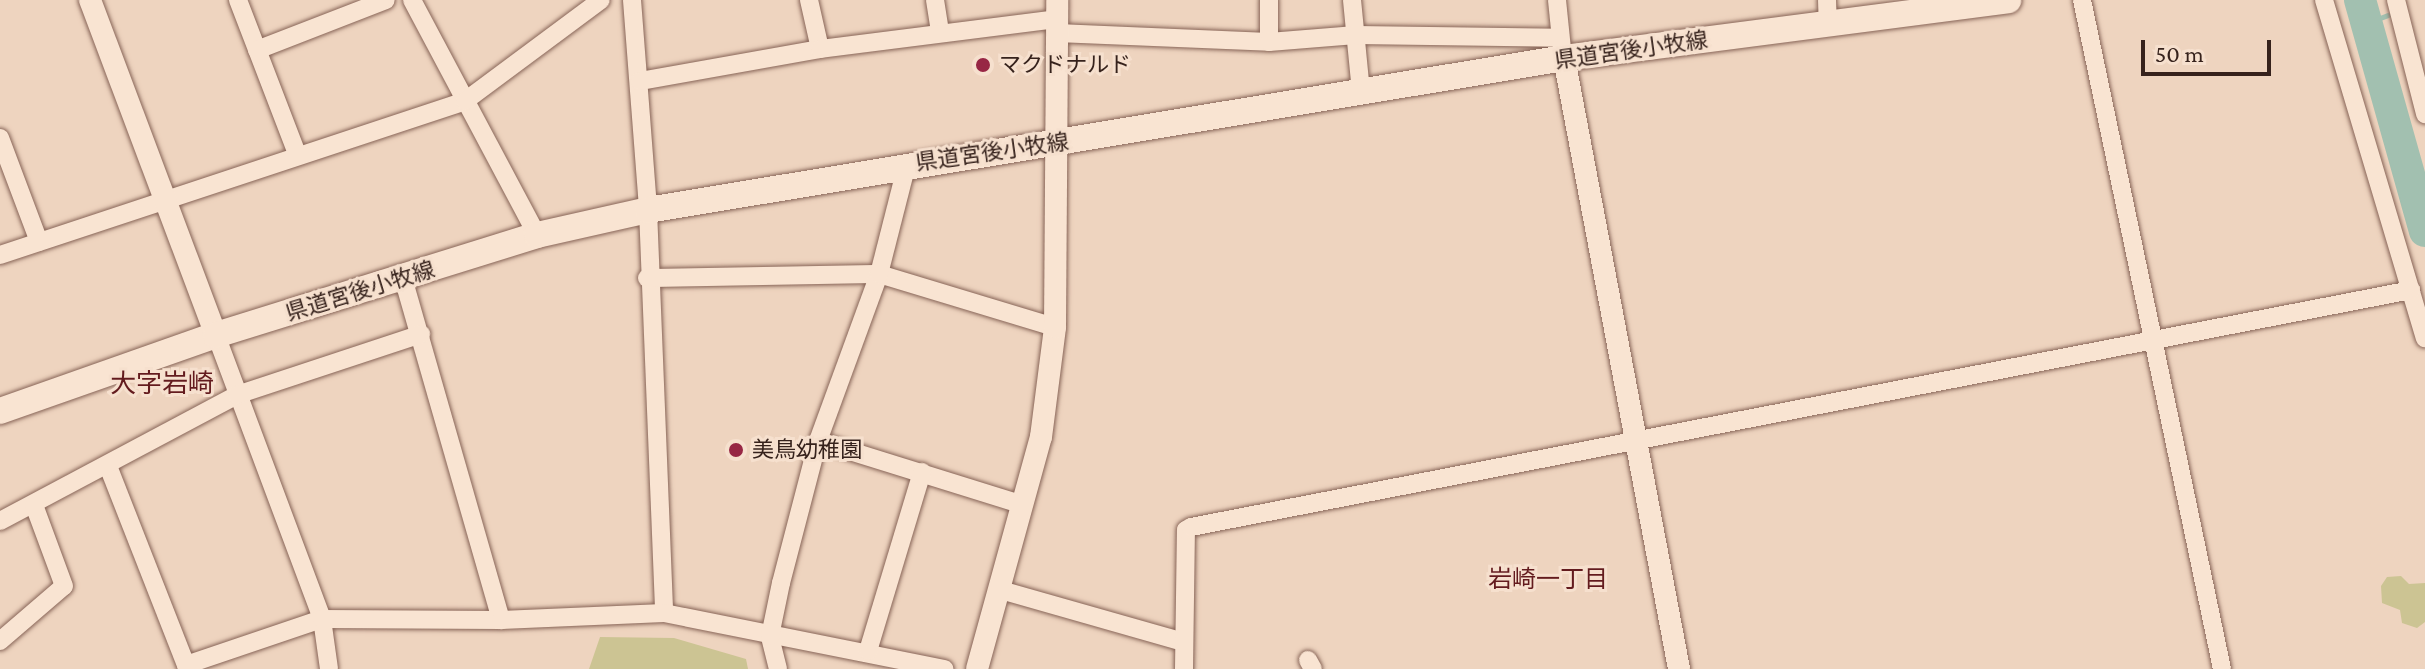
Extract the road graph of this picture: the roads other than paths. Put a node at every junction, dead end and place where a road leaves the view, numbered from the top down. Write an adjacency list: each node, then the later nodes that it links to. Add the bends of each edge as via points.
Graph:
1 (90, 0): 33 (street)
2 (238, 0): 24 (street)
3 (386, 0): 16 (street)
4 (412, 0): 27 (street)
5 (601, 0): 27 (street)
6 (632, 0): 25 (street)
7 (809, 0): 23 (street)
8 (935, 0): 19 (street)
9 (1269, 0): 21 (street)
10 (1352, 0): 20 (street)
11 (1557, 0): 22 (street)
12 (2003, 0): 17 (main road, 県道宮後小牧線)
13 (2082, 0): 46 (street)
14 (2324, 0): 41 (street)
15 (2396, 0): 28 (street)
16 (351, 7): 24 (street)
17 (1828, 12): 22 (main road, 県道宮後小牧線)
18 (1057, 17): 19 (street); 21 (street); 30 (street)
19 (940, 33): 23 (street)
20 (1356, 35): 21 (street); 22 (street); 26 (street)
21 (1269, 42)
22 (1561, 48): 26 (main road, 県道宮後小牧線); 50 (street)
23 (820, 49): 25 (street)
24 (257, 50): 31 (street)
25 (640, 81): 34 (street)
26 (1361, 91): 30 (main road, 県道宮後小牧線)
27 (465, 101): 31 (street); 35 (street)
28 (2425, 114)
29 (0, 138): 36 (street)
30 (1056, 144): 32 (main road, 県道宮後小牧線); 42 (street)
31 (297, 154): 33 (street)
32 (907, 164): 34 (main road, 県道宮後小牧線); 38 (street)
33 (167, 201): 36 (street); 44 (street)
34 (648, 210): 35 (main road, 県道宮後小牧線); 40 (street)
35 (537, 235): 39 (main road, 県道宮後小牧線)
36 (39, 242): 37 (street)
37 (0, 255)
38 (879, 274): 40 (street); 42 (street); 49 (street)
39 (403, 278): 43 (street); 44 (main road, 県道宮後小牧線)
40 (647, 278): 57 (street)
41 (2411, 290): 45 (street); 46 (street)
42 (1055, 327): 54 (street, via 1041,437)
43 (421, 334): 47 (street); 59 (street)
44 (216, 335): 47 (street); 48 (main road, 県道宮後小牧線)
45 (2425, 338)
46 (2152, 341): 50 (street); 71 (street)
47 (237, 395): 51 (street); 58 (street)
48 (0, 411)
49 (818, 441): 52 (street); 60 (street)
50 (1634, 441): 62 (street, via 1191,527 1186,530); 70 (street)
51 (108, 466): 53 (street); 64 (street)
52 (922, 472): 54 (street); 63 (street)
53 (34, 505): 55 (street); 61 (street, via 64,586)
54 (1023, 505): 56 (street)
55 (0, 521)
56 (1001, 590): 62 (street); 68 (street)
57 (664, 613): 59 (street); 60 (street)
58 (322, 619): 59 (street); 64 (street); 65 (street)
59 (501, 620)
60 (770, 636): 63 (street); 66 (street)
61 (0, 641)
62 (1183, 642): 69 (street)
63 (868, 651): 67 (street)
64 (183, 667)
65 (329, 669)
66 (778, 669)
67 (944, 669)
68 (977, 669)
69 (1184, 669)
70 (1679, 669)
71 (2222, 669)

